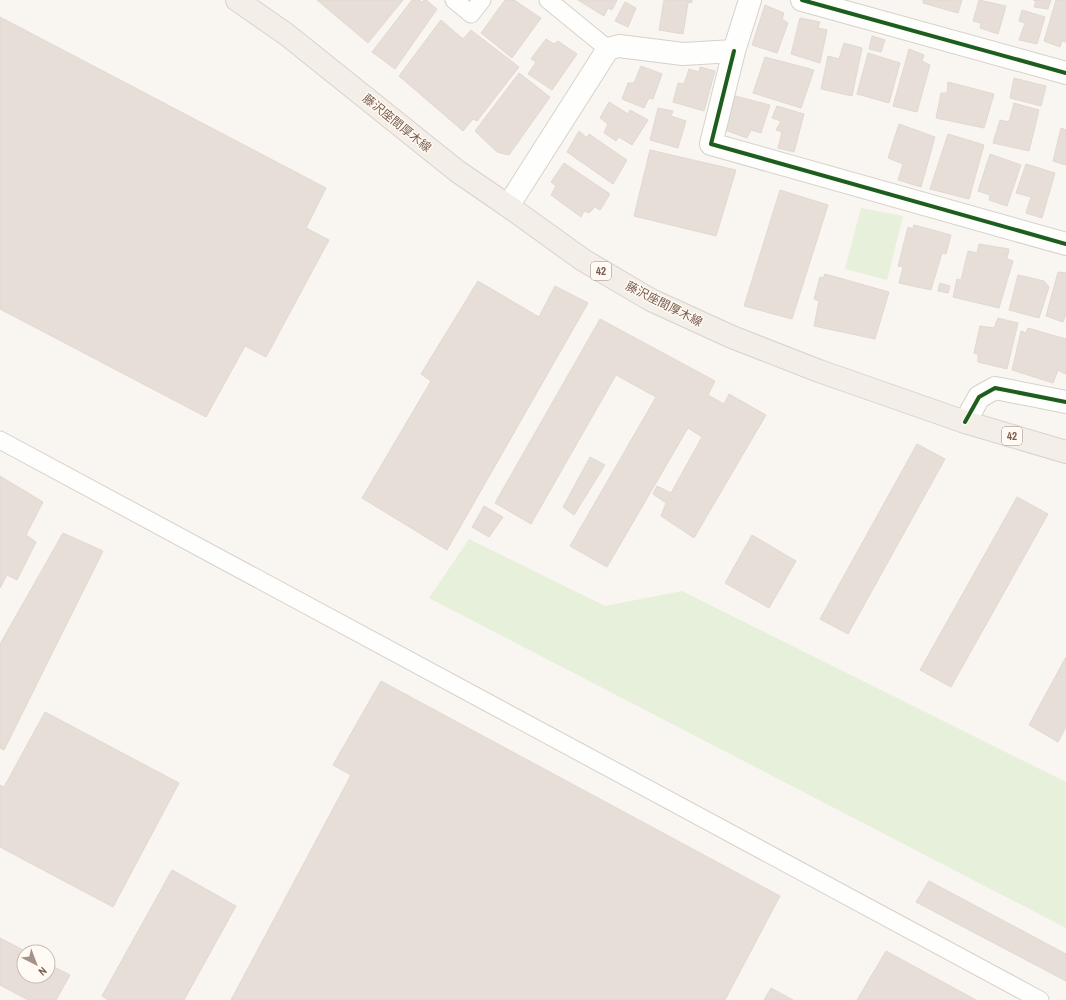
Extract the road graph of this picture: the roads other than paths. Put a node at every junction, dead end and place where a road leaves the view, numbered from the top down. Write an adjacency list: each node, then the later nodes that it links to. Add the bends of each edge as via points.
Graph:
1 (237, 0): 10 (main road, 藤沢座間厚木線 / 42, via 286,34 457,171)
2 (454, 0): 3 (lane, via 471,14)
3 (482, 0)
4 (548, 0): 7 (lane)
5 (750, 0): 8 (street)
6 (802, 0): 9 (street)
7 (608, 49): 8 (street, via 619,46 684,54); 10 (street)
8 (734, 51): 11 (street, via 711,144)
9 (1066, 73)
10 (508, 206): 13 (main road, 藤沢座間厚木線 / 42, via 583,260 651,300 732,337 819,372)
11 (1066, 244)
12 (1066, 402): 13 (street, via 995,388 979,397)
13 (965, 422): 15 (main road, 藤沢座間厚木線 / 42)
14 (0, 440): 16 (lane)
15 (1066, 452)
16 (1040, 1000)

